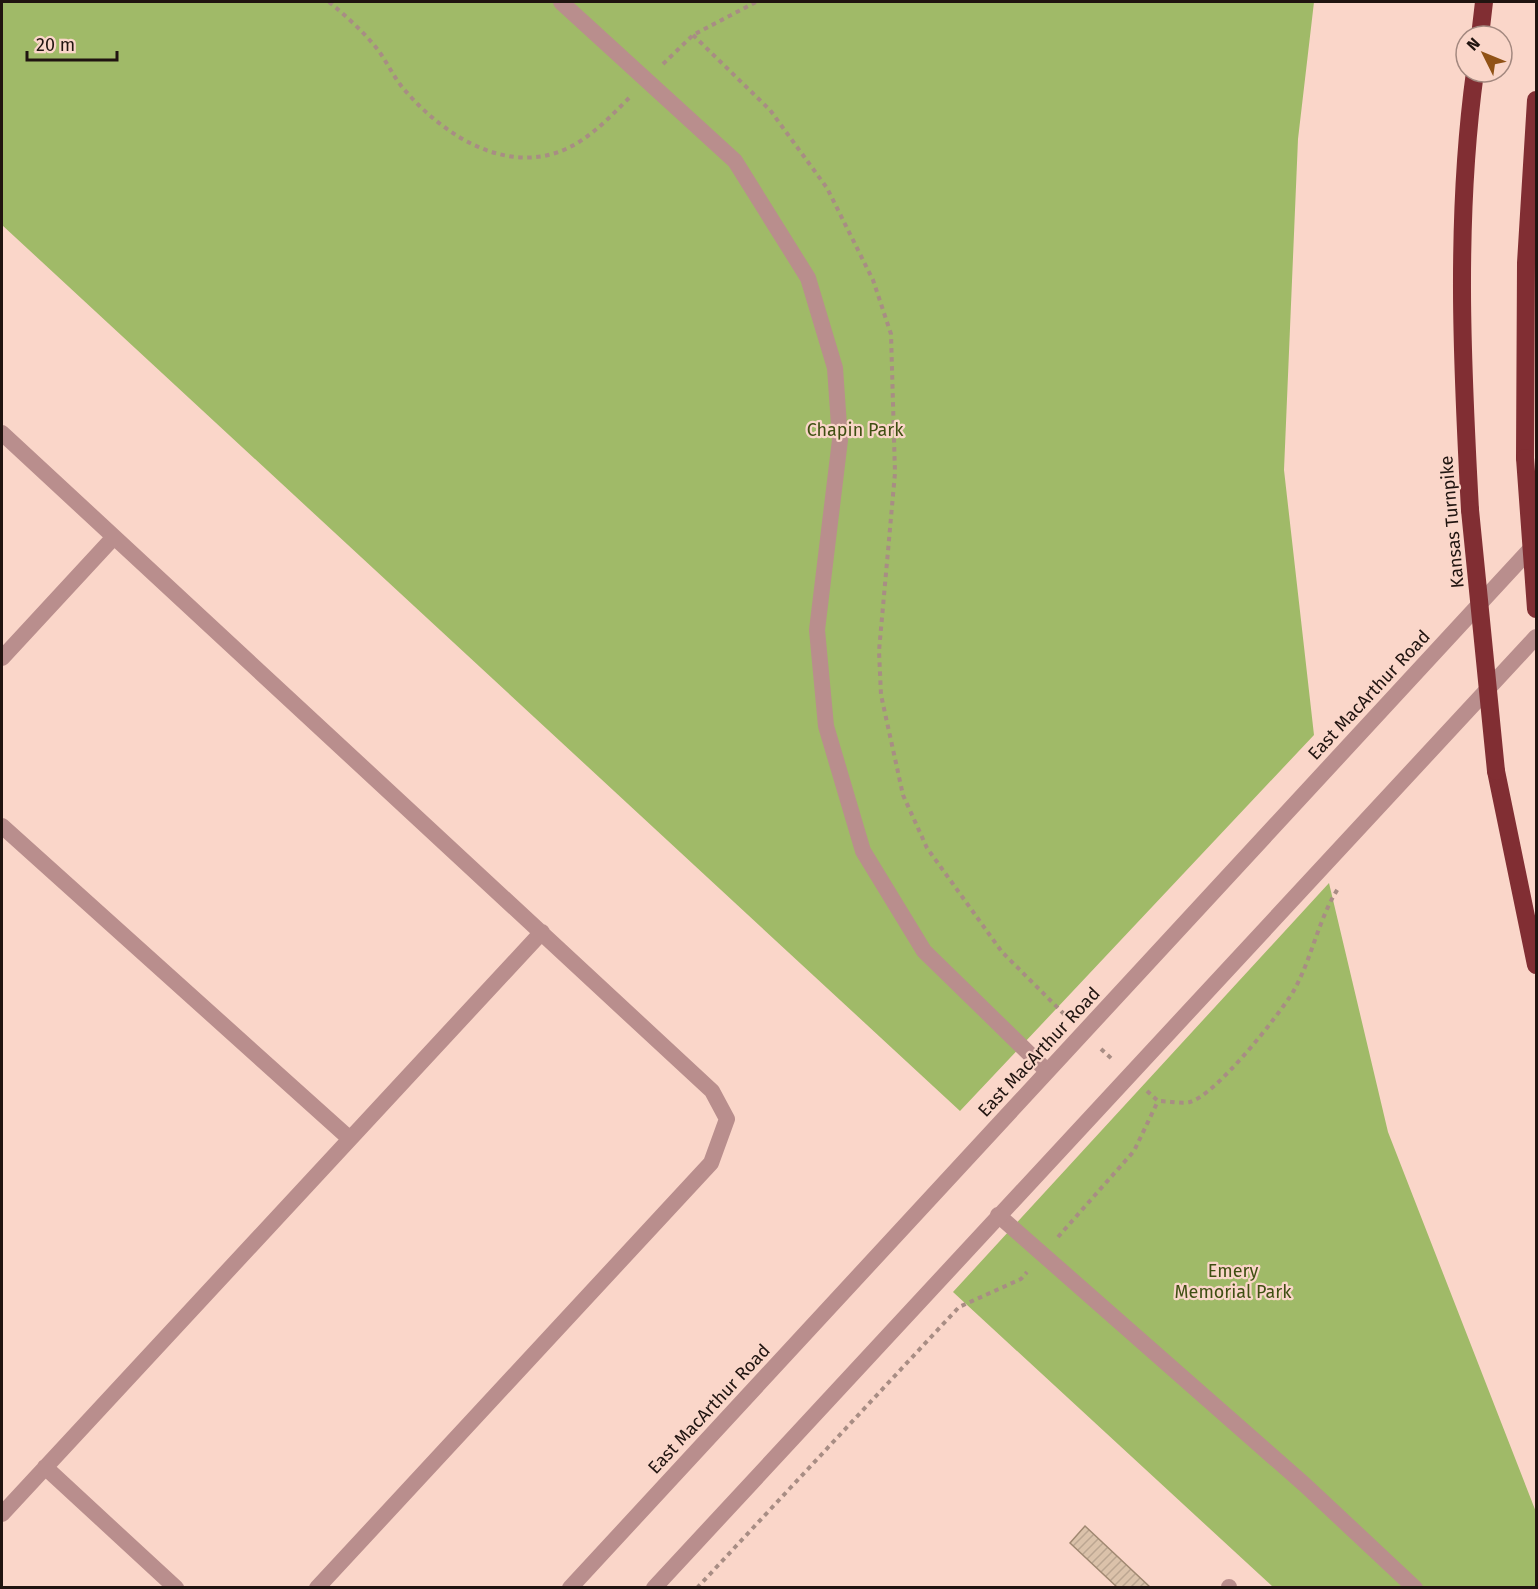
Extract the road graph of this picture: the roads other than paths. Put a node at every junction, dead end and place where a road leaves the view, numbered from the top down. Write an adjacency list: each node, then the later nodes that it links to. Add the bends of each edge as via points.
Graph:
1 (561, 2): 15 (street, via 735,161 808,278 835,368 840,440 817,630 826,726 863,850 924,951)
2 (1484, 2): 3 (highway)
3 (1481, 24)
4 (1474, 84): 14 (highway, Kansas Turnpike, bridge, via 1464,196 1461,333 1470,510 1496,771)
5 (1536, 100): 9 (highway, bridge, via 1526,263 1526,458)
6 (2, 433): 7 (street)
7 (114, 537): 11 (street); 13 (street)
8 (1536, 543): 15 (street, East MacArthur Road)
9 (1536, 609)
10 (1536, 637): 17 (street)
11 (2, 658)
12 (2, 826): 16 (street)
13 (542, 932): 16 (street); 21 (street, via 712,1091 727,1119 711,1164)
14 (1536, 965)
15 (1047, 1071): 22 (street, East MacArthur Road)
16 (350, 1139): 18 (street)
17 (998, 1215): 23 (street); 24 (street)
18 (45, 1467): 19 (street); 20 (street)
19 (2, 1514)
20 (176, 1587)
21 (317, 1587)
22 (570, 1587)
23 (654, 1587)
24 (1415, 1587)

